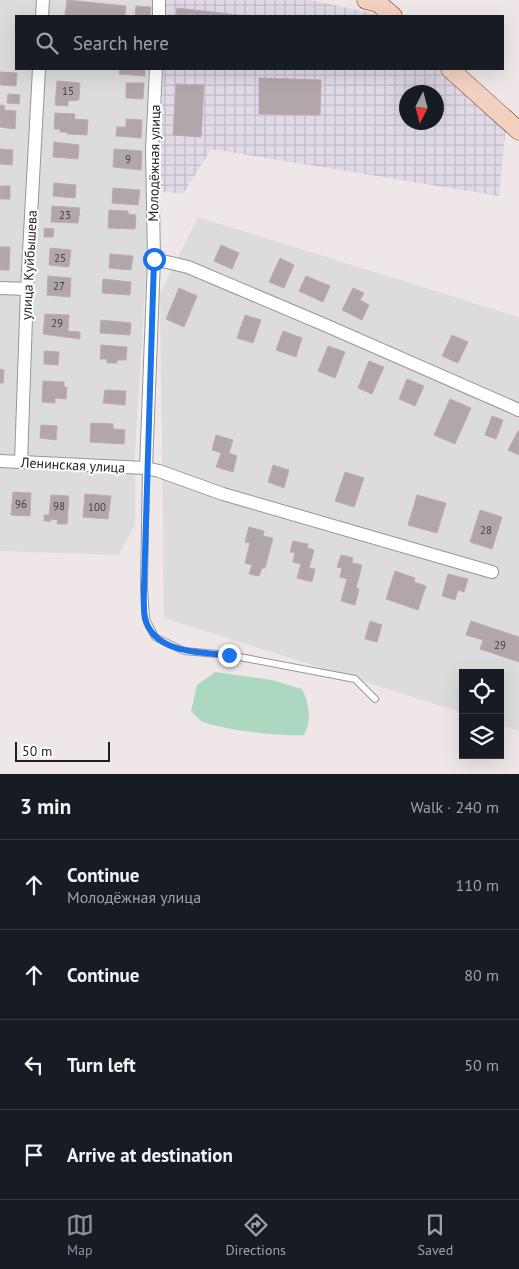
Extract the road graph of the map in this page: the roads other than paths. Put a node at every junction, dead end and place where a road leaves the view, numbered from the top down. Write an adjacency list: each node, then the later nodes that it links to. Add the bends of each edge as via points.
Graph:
1 (43, 0): 4 (street)
2 (159, 0): 5 (street)
3 (372, 2): 6 (street)
4 (42, 15)
5 (159, 15)
6 (392, 15)
7 (39, 70): 13 (street, улица Куйбышева)
8 (156, 70): 11 (street, Молодёжная улица, via 152,150)
9 (451, 70): 10 (street)
10 (519, 131)
11 (154, 259): 14 (street, via 188,268); 17 (street, Молодёжная улица)
12 (0, 288): 13 (street)
13 (27, 289): 16 (street, улица Куйбышева)
14 (519, 410)
15 (0, 461): 16 (street, Ленинская улица)
16 (21, 462): 17 (street, Ленинская улица)
17 (146, 468): 18 (street, Ленинская улица, via 223,494); 19 (lane, via 144,586 146,619 154,638 184,651 238,657 355,679)
18 (492, 572)
19 (375, 699)

